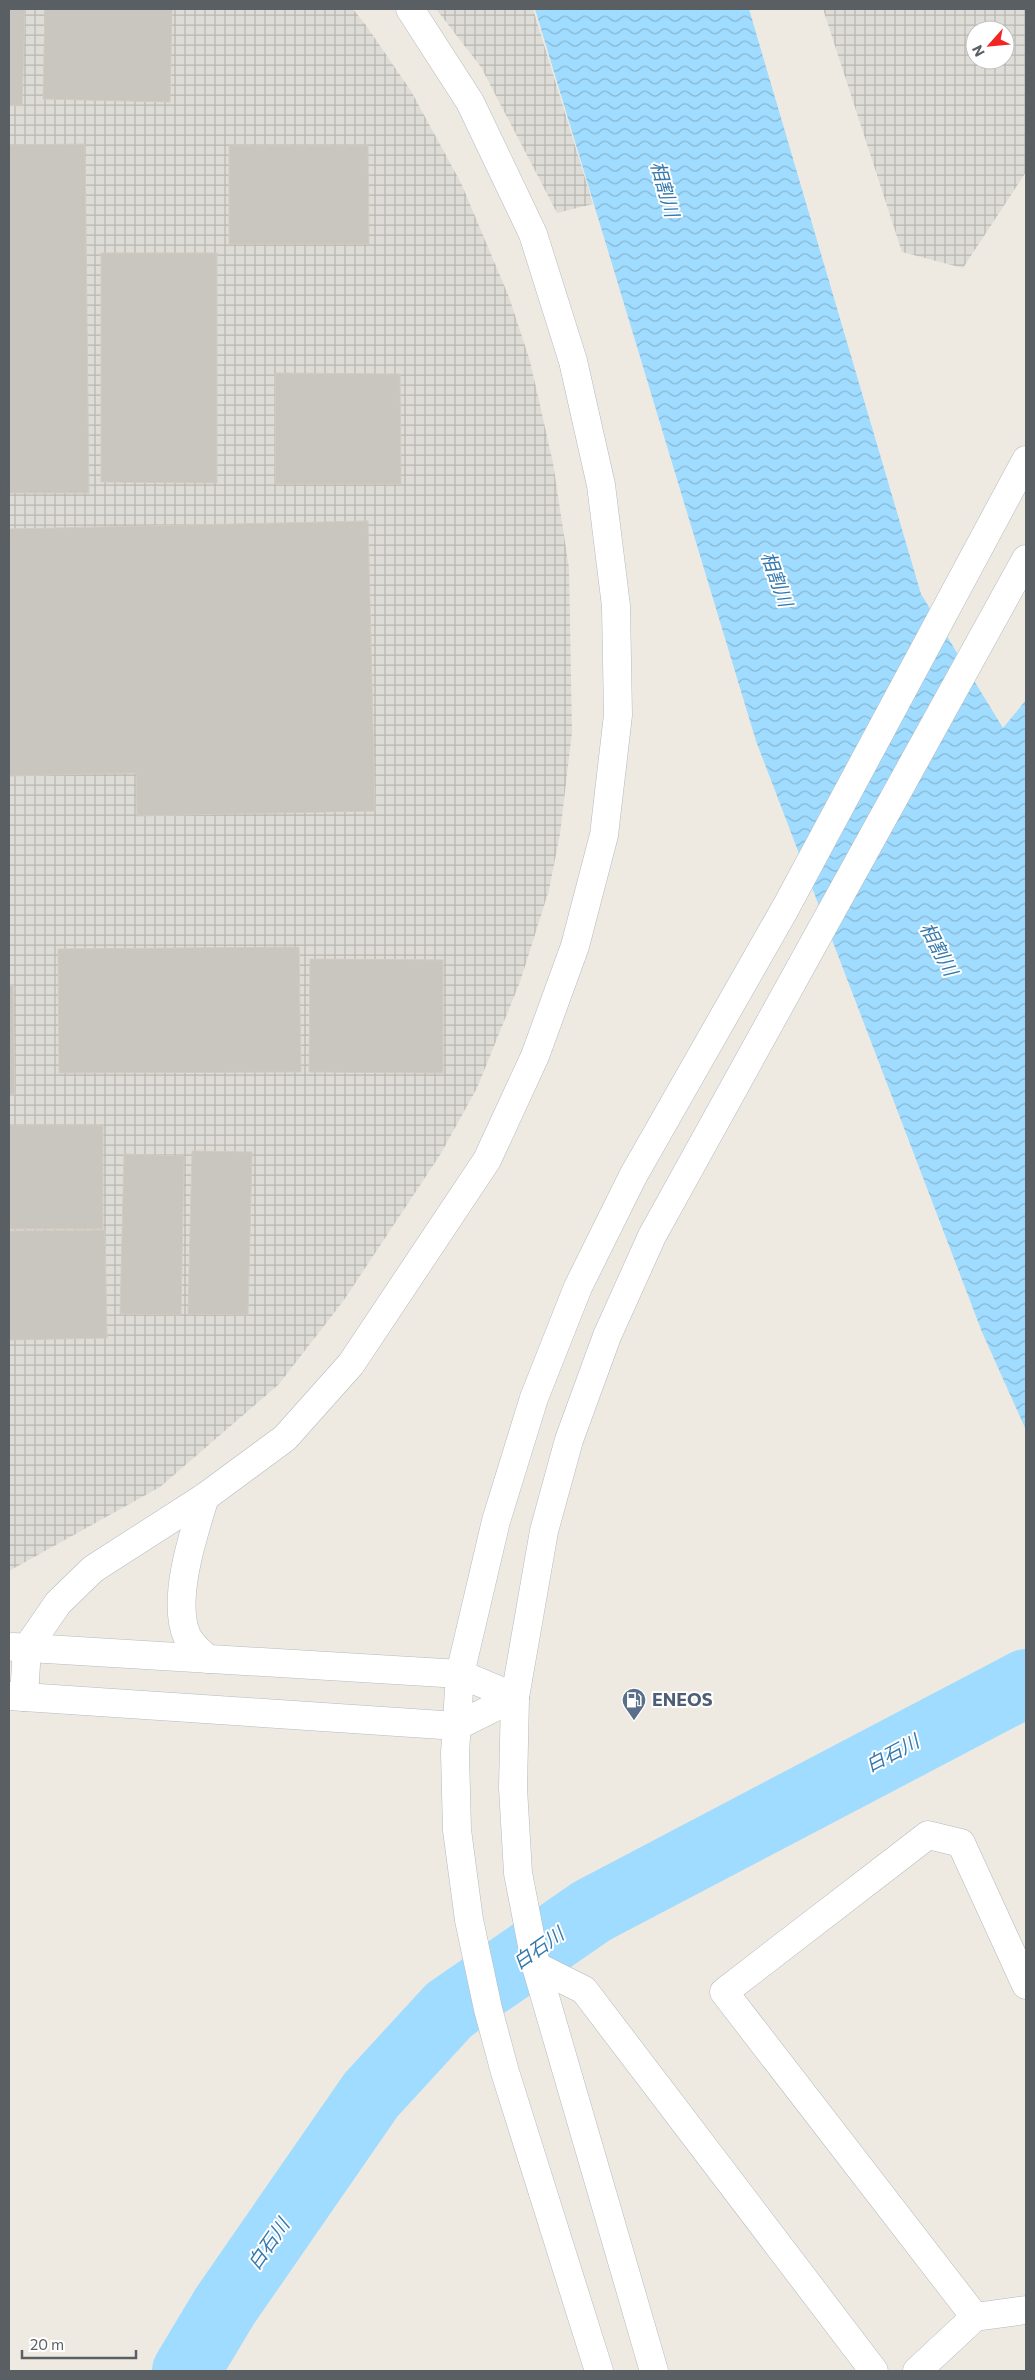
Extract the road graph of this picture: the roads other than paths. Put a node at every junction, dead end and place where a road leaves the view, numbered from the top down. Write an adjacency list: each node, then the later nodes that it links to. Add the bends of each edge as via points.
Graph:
1 (410, 9): 4 (street, via 470,102 533,234 573,361 601,485 616,606 618,715 604,835 575,946 535,1056 487,1160 351,1364 285,1438)
2 (1026, 460): 7 (street, via 786,907 633,1176 578,1287 534,1398 499,1512)
3 (1026, 559): 9 (street, via 652,1236 607,1336 569,1440 544,1531)
4 (205, 1497): 5 (street, via 93,1569); 6 (street, via 188,1552 182,1607 187,1636)
5 (18, 1647): 6 (street); 8 (street)
6 (208, 1659): 7 (street)
7 (460, 1674): 9 (street); 10 (street)
8 (16, 1697): 10 (street)
9 (515, 1697): 10 (street); 11 (street, via 513,1788 518,1873)
10 (457, 1726): 15 (street, via 457,1830 468,1920 508,2081)
11 (536, 1966): 16 (street); 17 (street, via 584,1990)
12 (1026, 1985): 14 (street, via 961,1843 928,1835 724,1992)
13 (1026, 2310): 14 (street)
14 (975, 2317): 18 (street)
15 (600, 2371)
16 (654, 2371)
17 (874, 2371)
18 (916, 2371)

